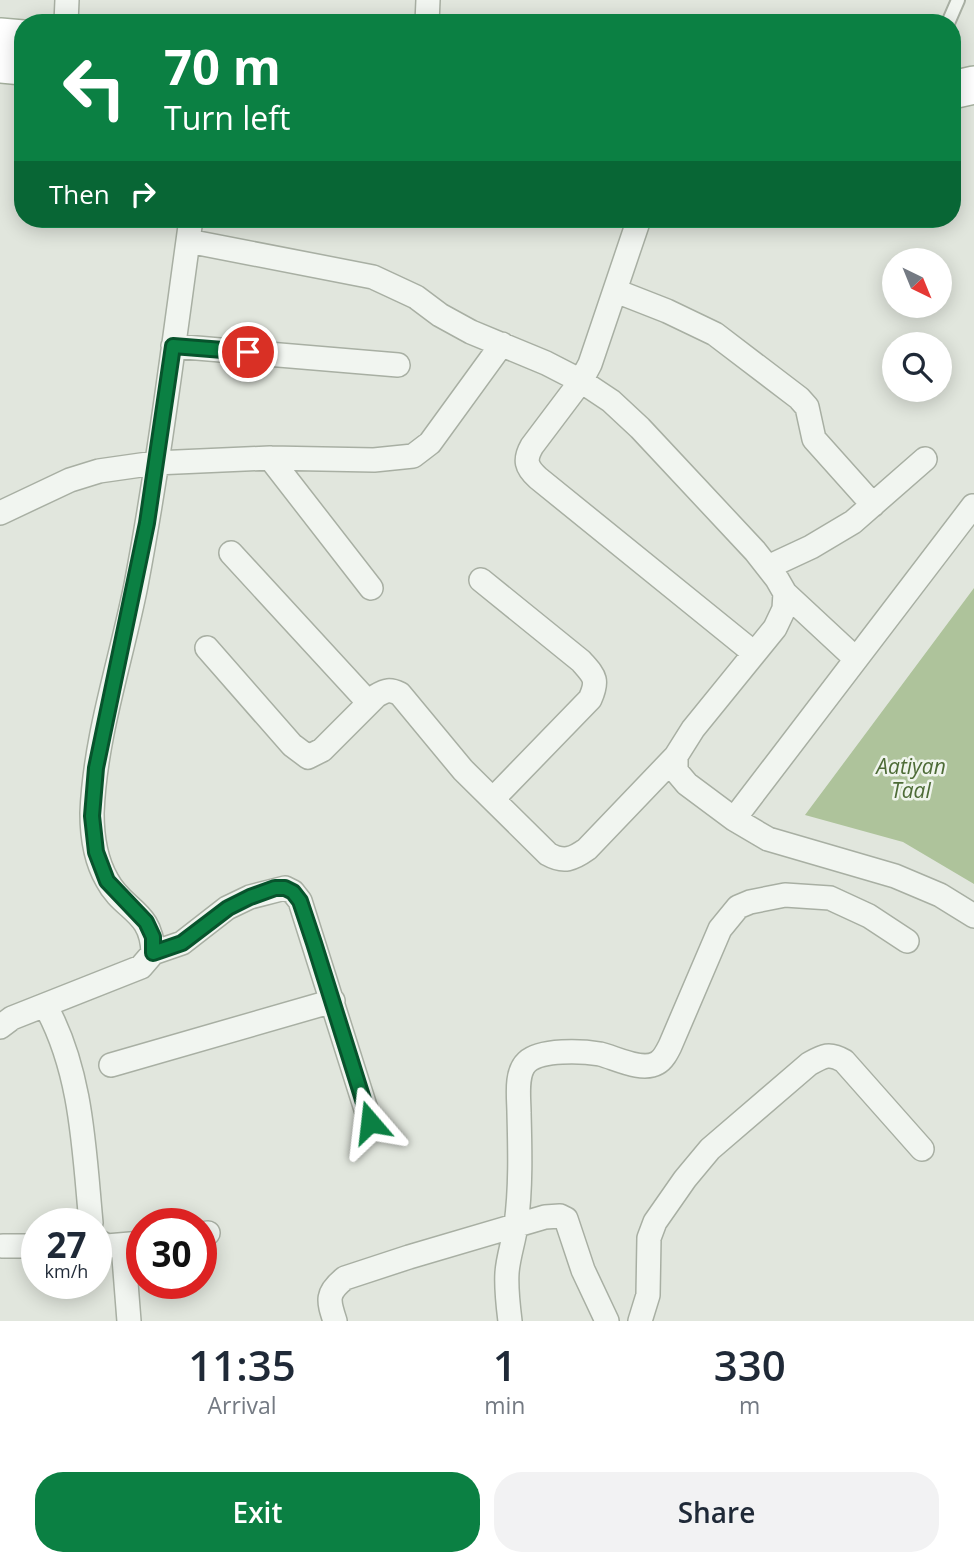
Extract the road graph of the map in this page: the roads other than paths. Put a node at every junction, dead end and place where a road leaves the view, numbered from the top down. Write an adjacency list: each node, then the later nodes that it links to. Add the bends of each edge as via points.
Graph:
1 (636, 228): 3 (street)
2 (190, 230): 4 (street, via 373,277 416,297 471,332); 5 (street)
3 (616, 291): 7 (street); 11 (street, via 715,334 799,398 807,407 814,439)
4 (502, 344): 7 (street); 8 (street, via 430,443 414,456)
5 (173, 346): 6 (street); 10 (street)
6 (398, 365)
7 (581, 381): 15 (street, via 640,428); 20 (street, via 532,446 527,465)
8 (270, 458): 10 (street); 17 (street)
9 (925, 459): 11 (street)
10 (155, 463): 13 (street, via 70,480); 28 (street, via 135,588 96,768 92,816 96,852 107,881 146,922 153,937)
11 (873, 505): 15 (street, via 839,532)
12 (974, 506): 21 (street)
13 (0, 513)
14 (231, 553): 22 (street)
15 (768, 567): 18 (street)
16 (481, 580): 24 (street, via 581,661 594,676 596,687 590,699)
17 (371, 588)
18 (785, 593): 20 (street, via 775,628); 21 (street)
19 (207, 648): 22 (street, via 292,745 308,757 323,750)
20 (754, 653): 23 (street)
21 (856, 659): 25 (street)
22 (369, 703): 24 (street, via 384,690 400,694)
23 (676, 756): 24 (street, via 587,849 566,860 548,854); 25 (street, via 676,771 687,784)
24 (493, 799)
25 (734, 819): 26 (street, via 768,839 895,876)
26 (974, 916)
27 (907, 941): 36 (street, via 831,898 785,895 738,907 720,929 670,1046 658,1062 650,1066 600,1054 567,1052 525,1063 519,1095)
28 (153, 953): 29 (street, via 182,943 239,902 285,888 300,901); 30 (street, via 141,967)
29 (333, 1001): 32 (street); 33 (street)
30 (45, 1005): 31 (street); 35 (street, via 63,1040 74,1084)
31 (0, 1027)
32 (111, 1065)
33 (370, 1122)
34 (922, 1149): 44 (street, via 844,1061 824,1055 809,1064 710,1149 655,1223 649,1238 648,1295)
35 (92, 1208)
36 (516, 1225): 41 (street, via 345,1278 330,1296); 42 (street, via 507,1272); 43 (street, via 545,1217 566,1219)
37 (3, 1246): 38 (street)
38 (21, 1246)
39 (130, 1299): 40 (street)
40 (129, 1321)
41 (335, 1321)
42 (510, 1321)
43 (607, 1321)
44 (640, 1321)

